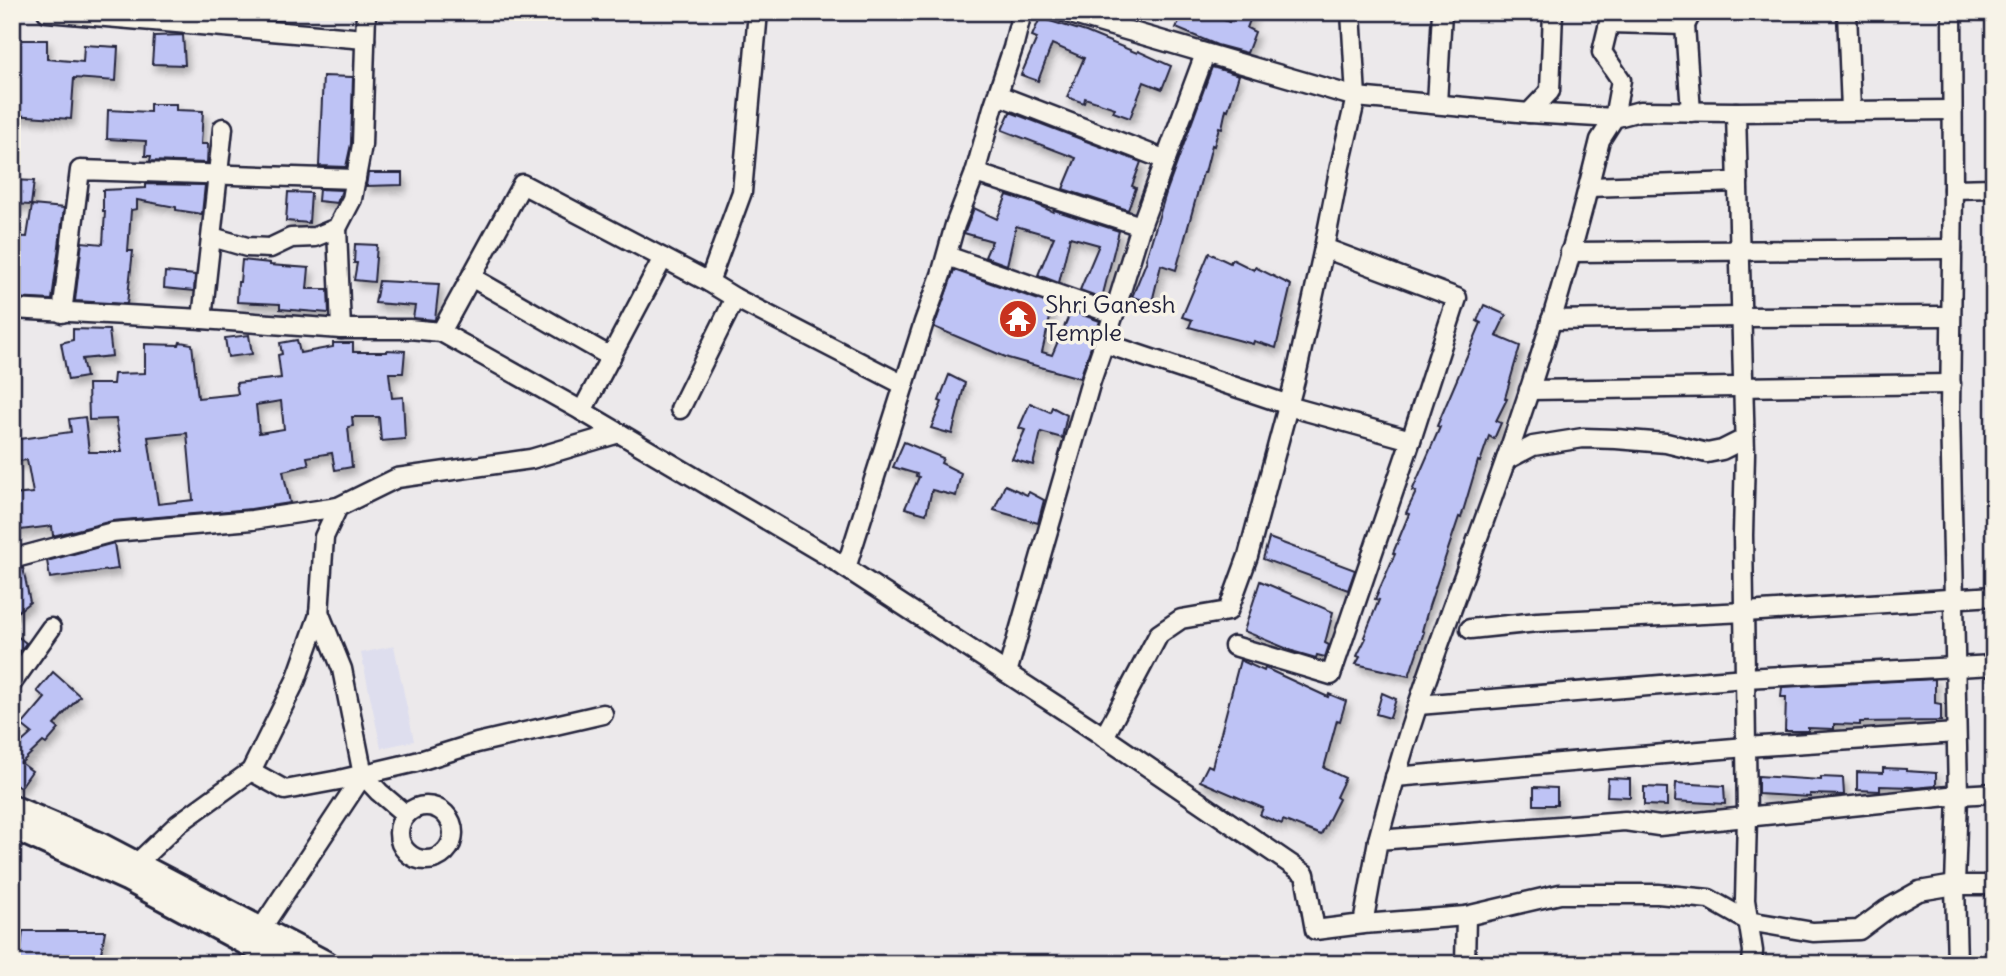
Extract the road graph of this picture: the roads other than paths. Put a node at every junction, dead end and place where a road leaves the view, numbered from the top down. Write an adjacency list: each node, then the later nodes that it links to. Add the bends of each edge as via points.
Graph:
1 (47, 12): 12 (street)
2 (366, 12): 12 (street)
3 (758, 12): 42 (street, via 742,192)
4 (1022, 12): 14 (street)
5 (1064, 12): 13 (street)
6 (1351, 12): 15 (street)
7 (1442, 12): 16 (street)
8 (1553, 12): 21 (street, via 1550,91)
9 (1847, 12): 17 (street)
10 (1952, 12): 18 (street)
11 (1689, 18): 19 (street); 22 (street, via 1609,23 1602,52 1621,80)
12 (365, 39): 27 (street, via 362,145)
13 (1205, 54): 15 (street); 24 (street)
14 (998, 95): 24 (street); 26 (street)
15 (1356, 97): 16 (street); 35 (street)
16 (1437, 104): 21 (street)
17 (1851, 110): 18 (street); 20 (street)
18 (1952, 110): 30 (street)
19 (1691, 112): 20 (street); 22 (street, via 1640,111)
20 (1736, 112): 28 (street)
21 (1529, 113): 22 (street)
22 (1614, 118): 29 (street, via 1600,139)
23 (223, 128): 25 (street)
24 (1166, 160): 32 (street)
25 (218, 173): 27 (street); 34 (street); 45 (street, via 80,170)
26 (975, 173): 32 (street); 39 (street)
27 (356, 179): 33 (street, via 352,199)
28 (1738, 182): 29 (street); 37 (street)
29 (1589, 187): 38 (street)
30 (1953, 188): 31 (street); 36 (street)
31 (1994, 188)
32 (1142, 226): 46 (street)
33 (337, 228): 34 (street, via 315,237 291,238 270,248); 51 (street)
34 (212, 237): 49 (street)
35 (1324, 248): 59 (street); 64 (street, via 1457,298)
36 (1952, 249): 37 (street); 47 (street)
37 (1740, 251): 38 (street); 48 (street)
38 (1570, 252): 50 (street)
39 (947, 256): 46 (street); 56 (street)
40 (663, 258): 41 (street, via 522,184); 42 (street); 54 (street)
41 (471, 276): 52 (street); 54 (street)
42 (709, 282): 43 (street)
43 (735, 298): 56 (street); 60 (street)
44 (12, 309): 45 (street)
45 (62, 313): 49 (street)
46 (1114, 314): 53 (street)
47 (1951, 316): 48 (street); 55 (street)
48 (1741, 317): 50 (street); 57 (street)
49 (202, 319): 51 (street)
50 (1551, 320): 58 (street)
51 (341, 329): 52 (street)
52 (441, 332): 61 (street)
53 (1104, 343): 59 (street); 78 (street)
54 (611, 357): 61 (street)
55 (1951, 384): 57 (street); 70 (street)
56 (904, 385): 68 (street)
57 (1742, 387): 58 (street); 63 (street)
58 (1529, 390): 65 (street)
59 (1288, 406): 64 (street); 84 (street, via 1248,556 1228,611 1181,619 1159,634)
60 (680, 408)
61 (582, 411): 62 (street)
62 (619, 433): 66 (street, via 531,459 397,478); 68 (street)
63 (1744, 439): 65 (street, via 1707,453 1666,443 1583,438 1533,446); 72 (street)
64 (1411, 440): 75 (street, via 1331,675)
65 (1506, 460): 81 (street)
66 (338, 507): 67 (street, via 253,520 113,532); 71 (street, via 324,537)
67 (12, 559)
68 (846, 568): 78 (street)
69 (1994, 596): 70 (street)
70 (1953, 597): 72 (street); 77 (street)
71 (319, 612): 86 (street, via 296,680); 87 (street, via 342,669)
72 (1745, 612): 74 (street); 79 (street)
73 (51, 628): 80 (street)
74 (1470, 629)
75 (1234, 646)
76 (1994, 666): 77 (street)
77 (1955, 667): 79 (street); 83 (street)
78 (1007, 673): 84 (street)
79 (1745, 678): 81 (street); 85 (street)
80 (12, 683)
81 (1418, 705): 88 (street)
82 (603, 714): 87 (street)
83 (1956, 733): 85 (street); 90 (street)
84 (1104, 737): 101 (street, via 1305,874 1315,930)
85 (1746, 747): 88 (street); 93 (street)
86 (251, 771): 87 (street, via 285,790); 96 (street, via 178,824)
87 (363, 775): 92 (street); 102 (street)
88 (1395, 777): 95 (street)
89 (1994, 793): 90 (street)
90 (1958, 795): 93 (street); 97 (street)
91 (12, 808): 96 (street, via 70,832)
92 (406, 815)
93 (1747, 816): 95 (street, via 1659,826 1625,821); 100 (street)
94 (12, 827): 96 (street)
95 (1378, 840): 101 (street)
96 (131, 871): 102 (street); 103 (street)
97 (1955, 885): 98 (street); 100 (street, via 1919,891 1859,930 1813,932); 107 (street)
98 (1994, 885)
99 (1466, 916): 100 (street, via 1560,894 1658,894 1709,900); 101 (street); 105 (street)
100 (1748, 922): 106 (street)
101 (1363, 924)
102 (261, 929): 104 (street)
103 (287, 964)
104 (326, 964)
105 (1465, 964)
106 (1752, 964)
107 (1957, 964)

